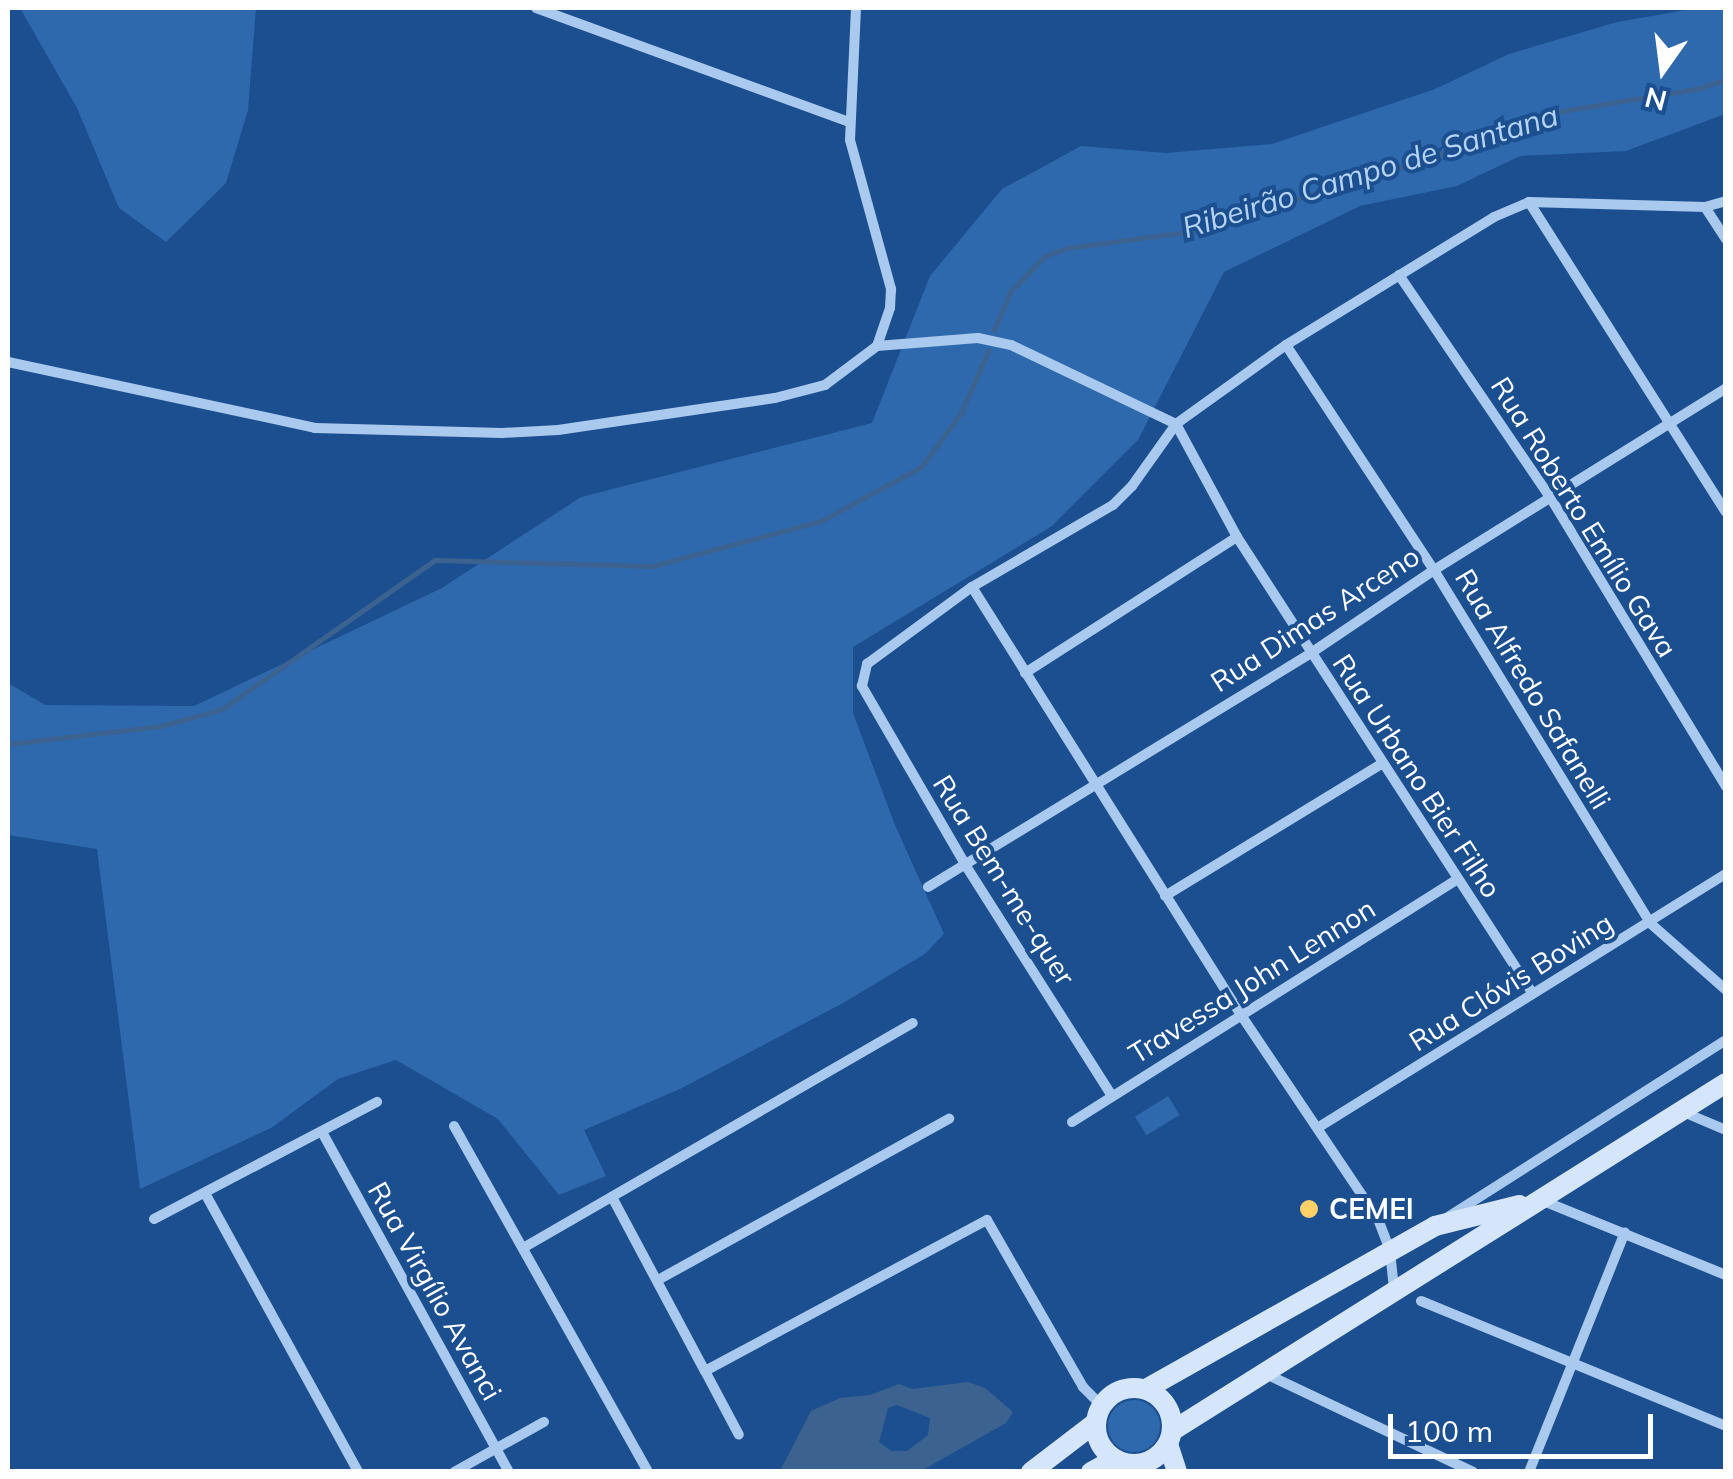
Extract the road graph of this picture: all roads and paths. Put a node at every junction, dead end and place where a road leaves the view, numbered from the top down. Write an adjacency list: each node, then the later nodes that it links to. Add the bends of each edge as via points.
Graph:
1 (536, 8): 3 (street)
2 (856, 8): 3 (street)
3 (849, 122): 10 (street, via 856,176 891,289)
4 (1726, 201): 6 (street)
5 (1529, 202): 6 (street); 8 (street); 13 (street)
6 (1705, 206): 7 (street)
7 (1726, 239)
8 (1399, 275): 9 (street); 15 (street, Rua Roberto Emílio Gava)
9 (1286, 344): 14 (street); 18 (street, Rua Alfredo Safanelli)
10 (877, 346): 11 (street, via 849,370 798,393 502,433 315,428); 14 (street, via 997,340)
11 (8, 362)
12 (1726, 388): 13 (street, Rua Dimas Arceno)
13 (1669, 423): 15 (street, Rua Dimas Arceno); 16 (street)
14 (1176, 424): 17 (street, Rua Urbano Bier Filho); 19 (street, via 1123,497)
15 (1550, 497): 18 (street, Rua Dimas Arceno); 24 (street, Rua Roberto Emílio Gava)
16 (1726, 512)
17 (1237, 538): 20 (street, Rua Urbano Bier Filho); 21 (street)
18 (1434, 570): 20 (street, Rua Dimas Arceno); 30 (street, Rua Alfredo Safanelli)
19 (972, 587): 21 (street); 25 (street, Rua Bem-me-quer, via 881,650 866,664 862,686)
20 (1310, 652): 22 (street, Rua Urbano Bier Filho); 23 (street, Rua Dimas Arceno)
21 (1025, 672): 23 (street)
22 (1381, 764): 27 (street, Rua Urbano Bier Filho); 29 (street)
23 (1094, 783): 25 (street, Rua Dimas Arceno); 29 (street)
24 (1726, 787)
25 (965, 864): 28 (street, Rua Dimas Arceno); 37 (street, Rua Bem-me-quer)
26 (1726, 874): 30 (street, Rua Clóvis Boving)
27 (1456, 880): 32 (street, Rua Urbano Bier Filho); 33 (street, Travessa John Lennon)
28 (928, 887)
29 (1165, 896): 33 (street)
30 (1650, 923): 31 (street, Rua Alfredo Safanelli); 32 (street, Rua Clóvis Boving)
31 (1726, 990)
32 (1533, 994): 43 (street, Rua Clóvis Boving)
33 (1241, 1016): 37 (street, Travessa John Lennon); 43 (street)
34 (913, 1023): 47 (street)
35 (1726, 1040): 50 (street)
36 (1726, 1082): 39 (main road)
37 (1112, 1096): 41 (street, Travessa John Lennon)
38 (377, 1102): 45 (street)
39 (1681, 1111): 44 (street); 48 (main road)
40 (949, 1119): 55 (street)
41 (1072, 1122)
42 (454, 1126): 52 (street)
43 (1320, 1126): 53 (street)
44 (1726, 1130)
45 (322, 1132): 46 (street); 67 (street, Rua Virgílio Avanci)
46 (206, 1195): 49 (street); 69 (street)
47 (612, 1197): 52 (street); 55 (street)
48 (1540, 1200): 50 (main road); 51 (street); 56 (main road)
49 (154, 1219)
50 (1434, 1226): 53 (main road)
51 (1625, 1232): 54 (street); 58 (street)
52 (523, 1248): 72 (street)
53 (1390, 1251): 56 (street, via 1397,1282); 61 (main road)
54 (1726, 1275)
55 (658, 1280): 59 (street)
56 (1386, 1298): 60 (main road)
57 (1422, 1301): 58 (street)
58 (1572, 1363): 64 (street); 77 (street)
59 (705, 1372): 62 (street, via 987,1220); 65 (street)
60 (1264, 1372): 66 (main road); 76 (street)
61 (1146, 1389): 62 (main road, via 1120,1390); 66 (main road, via 1166,1406)
62 (1098, 1414): 68 (main road, via 1099,1444); 73 (main road)
63 (544, 1422): 67 (street)
64 (1726, 1426)
65 (738, 1434)
66 (1170, 1437): 68 (main road, via 1150,1461); 75 (main road)
67 (496, 1448): 70 (street); 71 (street, Rua Virgílio Avanci)
68 (1123, 1465): 74 (main road)
69 (358, 1472)
70 (454, 1472)
71 (509, 1472)
72 (648, 1472)
73 (1031, 1472)
74 (1092, 1472)
75 (1177, 1472)
76 (1474, 1472)
77 (1528, 1472)

